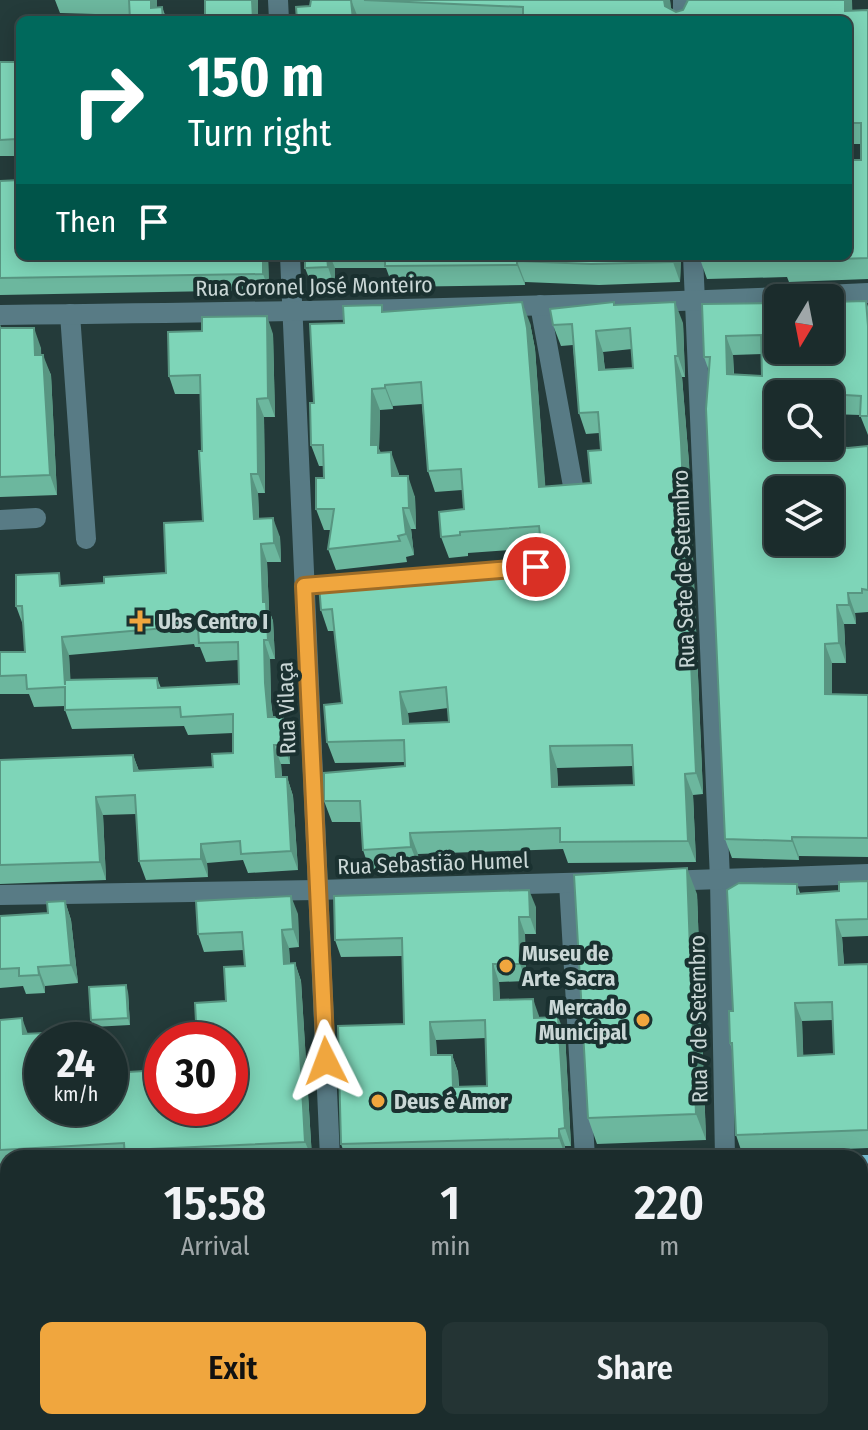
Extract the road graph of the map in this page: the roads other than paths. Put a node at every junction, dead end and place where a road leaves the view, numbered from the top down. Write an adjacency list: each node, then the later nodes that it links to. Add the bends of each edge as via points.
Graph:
1 (290, 260): 6 (street, Rua Vilaça)
2 (693, 260): 4 (street, Rua Sete de Setembro)
3 (868, 293): 4 (street, Rua Coronel José Monteiro)
4 (695, 301): 5 (street, Rua Coronel José Monteiro); 14 (street, Rua Sete de Setembro)
5 (540, 305): 6 (street, Rua Coronel José Monteiro); 9 (street)
6 (293, 312): 7 (street, Rua Coronel José Monteiro); 18 (street, Rua Vilaça, via 314,585)
7 (70, 314): 8 (street, Rua Coronel José Monteiro); 12 (street)
8 (0, 315)
9 (573, 486)
10 (36, 518): 11 (street)
11 (0, 520)
12 (86, 539)
13 (868, 874): 14 (street)
14 (720, 879): 15 (street); 22 (street, Rua 7 de Setembro)
15 (644, 881)
16 (614, 882): 17 (street, Rua Sebastião Humel)
17 (569, 883): 18 (street, Rua Sebastião Humel); 21 (street)
18 (317, 890): 19 (street, Rua Sebastião Humel); 20 (street, Rua Vilaça)
19 (0, 895)
20 (330, 1150)
21 (585, 1150)
22 (725, 1150)

